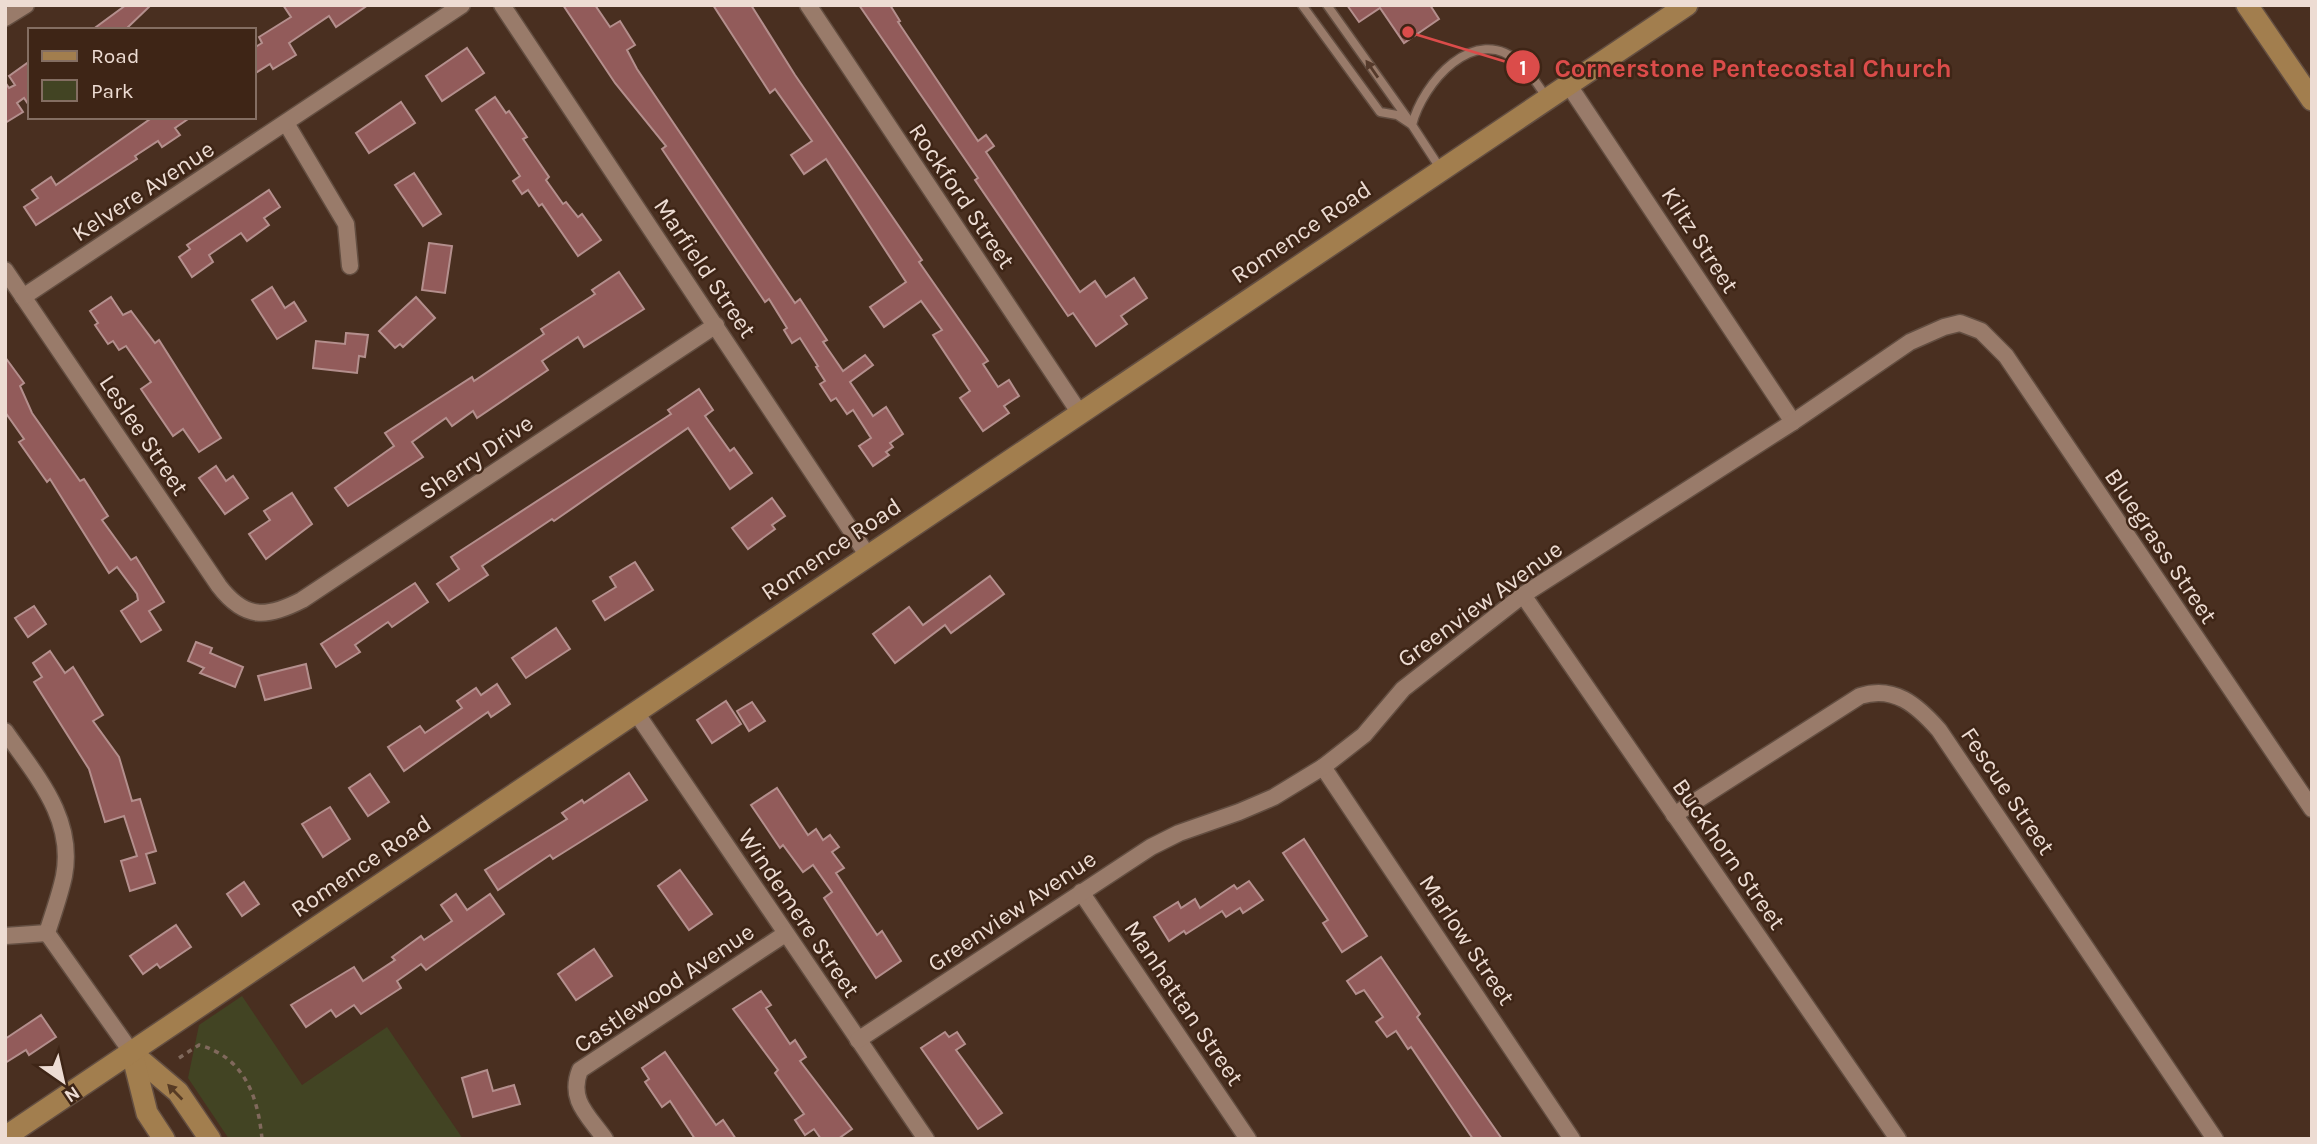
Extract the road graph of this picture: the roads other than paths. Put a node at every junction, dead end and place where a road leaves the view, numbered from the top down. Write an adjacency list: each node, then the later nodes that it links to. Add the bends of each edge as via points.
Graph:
1 (26, 5): 9 (street)
2 (462, 5): 13 (street, Kelvere Avenue)
3 (502, 5): 20 (street, Marfield Street)
4 (808, 5): 21 (street, Rockford Street)
5 (1302, 5): 14 (lane, via 1380,112)
6 (1327, 5): 14 (lane, one-way to 6)
7 (1687, 5): 10 (street, Romence Road)
8 (2248, 5): 12 (street)
9 (5, 19)
10 (1568, 84): 11 (street, Romence Road); 22 (street, Kiltz Street)
11 (1547, 98): 14 (lane, via 1519,62 1506,54 1475,53 1436,75 1417,104); 15 (street, Romence Road)
12 (2312, 100)
13 (286, 123): 16 (street, via 346,224); 18 (street, Kelvere Avenue)
14 (1412, 125): 15 (lane)
15 (1441, 169): 21 (street, Romence Road)
16 (350, 267)
17 (5, 270): 18 (street, Leslee Street)
18 (23, 297): 25 (street, Leslee Street, via 219,586 235,605)
19 (1960, 323): 22 (street, Greenview Avenue, via 1910,342); 29 (street, Bluegrass Street, via 1981,331 2006,356)
20 (716, 325): 23 (street, Marfield Street); 25 (street, Sherry Drive, via 302,600 273,613)
21 (1079, 412): 23 (street, Romence Road)
22 (1793, 422): 24 (street, Greenview Avenue)
23 (868, 556): 26 (street, Romence Road)
24 (1523, 595): 28 (street, Greenview Avenue, via 1403,689 1364,735); 30 (street, Buckhorn Street)
25 (256, 612)
26 (635, 711): 33 (street, Windemere Street); 36 (street, Romence Road)
27 (5, 731): 32 (street, via 56,806 65,832 64,875)
28 (1323, 767): 31 (street, Greenview Avenue, via 1274,797 1160,842); 43 (street, Marlow Street)
29 (2312, 809)
30 (1674, 815): 44 (street, Buckhorn Street); 45 (street, Fescue Street, via 1860,695 1891,693 1907,701 1939,730)
31 (1081, 892): 35 (street, Greenview Avenue); 42 (street, Manhattan Street)
32 (47, 933): 34 (street); 36 (street)
33 (785, 934): 35 (street, Windemere Street); 40 (street, Castlewood Avenue, via 580,1070 574,1085 576,1098)
34 (5, 936)
35 (858, 1040): 41 (street, Windemere Street)
36 (132, 1053): 37 (street, Romence Road); 38 (street, via 147,1113); 39 (street, one-way to 36, via 178,1092)
37 (5, 1137)
38 (164, 1139)
39 (210, 1139)
40 (605, 1139)
41 (926, 1139)
42 (1248, 1139)
43 (1572, 1139)
44 (1898, 1139)
45 (2214, 1139)

